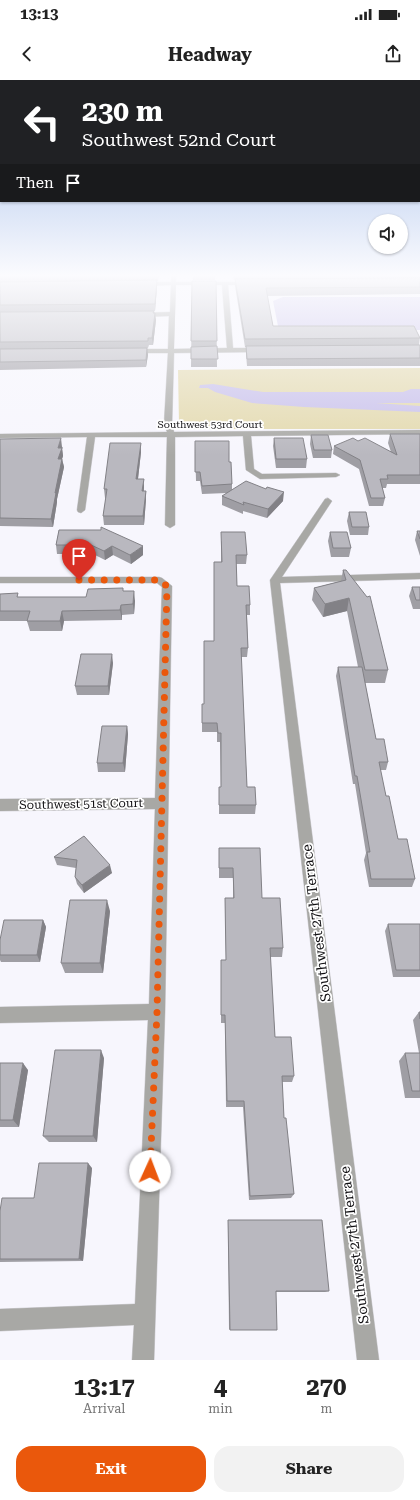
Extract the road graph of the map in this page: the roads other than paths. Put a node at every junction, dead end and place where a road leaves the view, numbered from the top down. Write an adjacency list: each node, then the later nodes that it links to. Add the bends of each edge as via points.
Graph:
1 (171, 336): 4 (street)
2 (229, 336): 5 (street)
3 (270, 350): 5 (street)
4 (171, 351): 5 (street); 6 (street); 9 (street, via 168,424)
5 (230, 351)
6 (124, 352)
7 (420, 432): 8 (street, Southwest 53rd Court)
8 (247, 433): 9 (street, Southwest 53rd Court); 12 (street, via 250,470 260,477)
9 (171, 434): 10 (street, Southwest 53rd Court); 15 (street)
10 (91, 435): 11 (street, Southwest 53rd Court); 14 (street)
11 (0, 436)
12 (336, 475)
13 (328, 501): 18 (street)
14 (80, 510)
15 (170, 525)
16 (420, 576): 18 (street)
17 (0, 580): 19 (street, via 159,580 167,586)
18 (275, 580): 26 (street, Southwest 27th Terrace)
19 (163, 803): 20 (street, Southwest 51st Court); 21 (street)
20 (0, 805)
21 (157, 1012): 22 (street); 23 (street)
22 (0, 1015)
23 (144, 1314): 24 (street); 25 (street)
24 (0, 1320)
25 (143, 1360)
26 (368, 1360)

